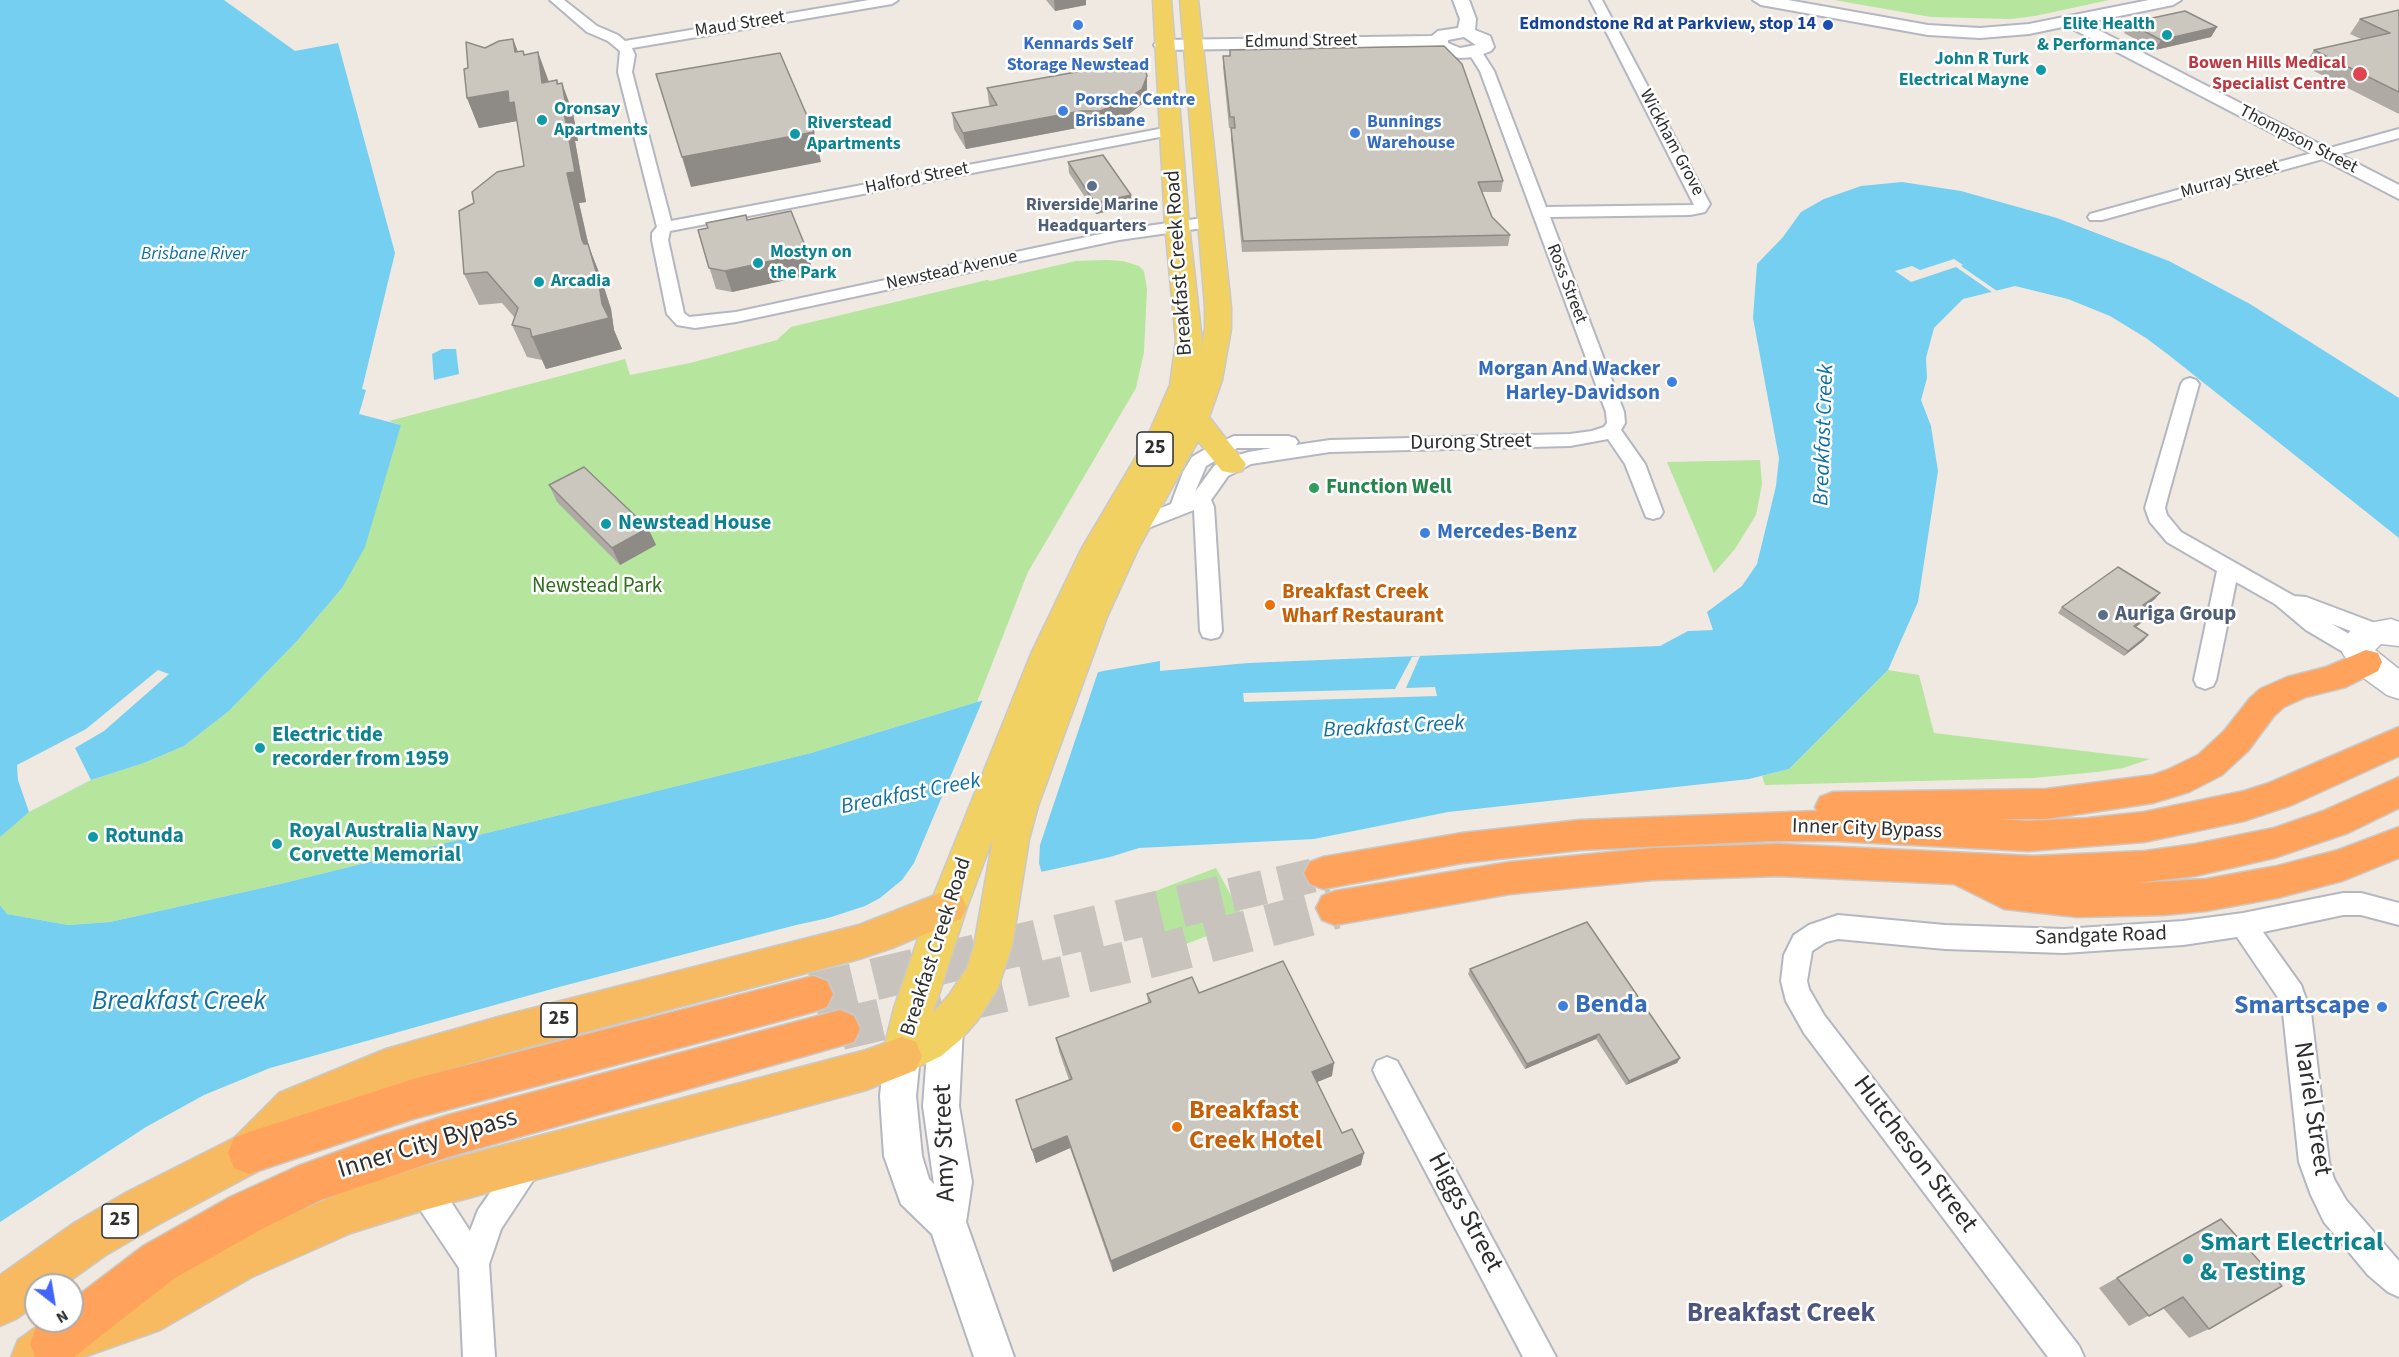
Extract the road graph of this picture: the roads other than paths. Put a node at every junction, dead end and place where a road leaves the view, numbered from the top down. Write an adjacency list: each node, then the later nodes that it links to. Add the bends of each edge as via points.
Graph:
1 (556, 0): 13 (street, via 597,33)
2 (892, 0): 13 (street, Maud Street)
3 (1162, 0): 14 (main road, Breakfast Creek Road / 25)
4 (1189, 0): 12 (main road, Breakfast Creek Road / 25)
5 (1461, 0): 10 (street, via 1468,19)
6 (1596, 0): 20 (street, Wickham Grove, via 1702,204 1689,210)
7 (1761, 0): 9 (street, via 1945,31 2013,31)
8 (2173, 0): 9 (street)
9 (2069, 21): 18 (street, Thompson Street)
10 (1466, 32): 11 (street, via 1444,34); 15 (street, via 1484,40 1485,47)
11 (1438, 41): 12 (street, Edmund Street); 15 (street, via 1441,47 1453,52)
12 (1192, 44): 14 (street, Edmund Street); 22 (main road, Breakfast Creek Road / 25)
13 (624, 45): 24 (street, via 625,72)
14 (1163, 45): 16 (main road, Breakfast Creek Road / 25)
15 (1475, 52): 20 (street, Ross Street, via 1487,71)
16 (1170, 130): 23 (main road, Breakfast Creek Road / 25); 24 (street, Halford Street)
17 (2399, 133): 18 (street, Murray Street)
18 (2325, 154): 19 (street, Thompson Street); 21 (street, Murray Street)
19 (2399, 193)
20 (1539, 212): 27 (street, Ross Street, via 1615,412 1616,423)
21 (2096, 218)
22 (1210, 222): 23 (street, Newstead Avenue); 26 (main road, Breakfast Creek Road / 25, via 1218,329 1209,380)
23 (1177, 225): 24 (street, Newstead Avenue, via 695,323 683,321 676,314 660,240); 45 (main road, Breakfast Creek Road / 25, via 1189,341 1184,385 1160,440 1097,548 1047,654)
24 (665, 227)
25 (2190, 384): 34 (street, via 2155,508 2157,517 2174,537)
26 (1196, 418): 28 (main road); 32 (main road, Breakfast Creek Road / 25)
27 (1611, 430): 28 (street, Durong Street, via 1570,440 1330,446 1249,458); 31 (street, via 1635,464)
28 (1225, 457): 29 (street, Durong Street, via 1221,471); 30 (street, Durong Street, via 1199,462)
29 (1200, 499): 30 (street, Durong Street); 33 (street, via 1204,507)
30 (1179, 509): 32 (street, Durong Street); 33 (street)
31 (1653, 512)
32 (1138, 525): 51 (main road, Breakfast Creek Road / 25, via 1091,617 1020,806 984,975)
33 (1205, 541): 35 (street)
34 (2228, 570): 36 (street, via 2283,599 2314,624); 37 (street)
35 (1211, 631)
36 (2375, 644): 38 (main road); 41 (highway, via 2334,678 2299,686 2272,698 2210,765 2177,782 2046,804 1832,807)
37 (2205, 680)
38 (2399, 686)
39 (2399, 741): 41 (highway, Inner City Bypass, via 2279,795 2226,811 2144,827 2028,836)
40 (2399, 792): 43 (highway, Inner City Bypass, via 2305,833 2195,860 2091,870)
41 (1770, 826): 44 (highway, Inner City Bypass, via 1528,839)
42 (2399, 842): 43 (highway, via 2342,865 2277,882 2163,899 2077,901 2030,897 2004,893)
43 (1956, 869): 46 (highway, Inner City Bypass, via 1778,860 1653,864 1510,878)
44 (1323, 873)
45 (948, 907): 53 (main road, Breakfast Creek Road); 55 (highway, 25, via 859,942 386,1069 294,1107)
46 (1335, 908)
47 (2399, 914): 48 (street, Sandgate Road, via 2361,904 2343,904)
48 (2243, 925): 49 (street, Sandgate Road, via 2064,940 1945,937 1838,927); 60 (street, Nariel Street, via 2291,994 2297,1013 2314,1162 2321,1185 2335,1211 2379,1264)
49 (1803, 943): 66 (street, Hutcheson Street, via 1797,955 1794,981 1814,1024)
50 (813, 994): 55 (highway, Inner City Bypass, via 413,1099)
51 (946, 1027): 53 (main road, Breakfast Creek Road / 25); 58 (street, Amy Street, via 941,1106 953,1182)
52 (840, 1029): 62 (highway, Inner City Bypass, via 448,1136 313,1181 159,1262)
53 (902, 1056): 56 (highway, 25, via 866,1070); 58 (street, Amy Street, via 898,1110 907,1171 914,1191)
54 (1388, 1070): 65 (street, Higgs Street)
55 (249, 1153): 61 (highway, 25, via 90,1239)
56 (531, 1159): 57 (highway, 25); 59 (street, via 489,1221)
57 (424, 1188): 59 (street); 62 (highway, 25, via 350,1211 280,1240 144,1314)
58 (947, 1222): 64 (street, Amy Street)
59 (474, 1264): 63 (street)
60 (2399, 1281)
61 (0, 1303)
62 (44, 1350)
63 (479, 1357)
64 (994, 1357)
65 (1540, 1357)
66 (2068, 1357)

